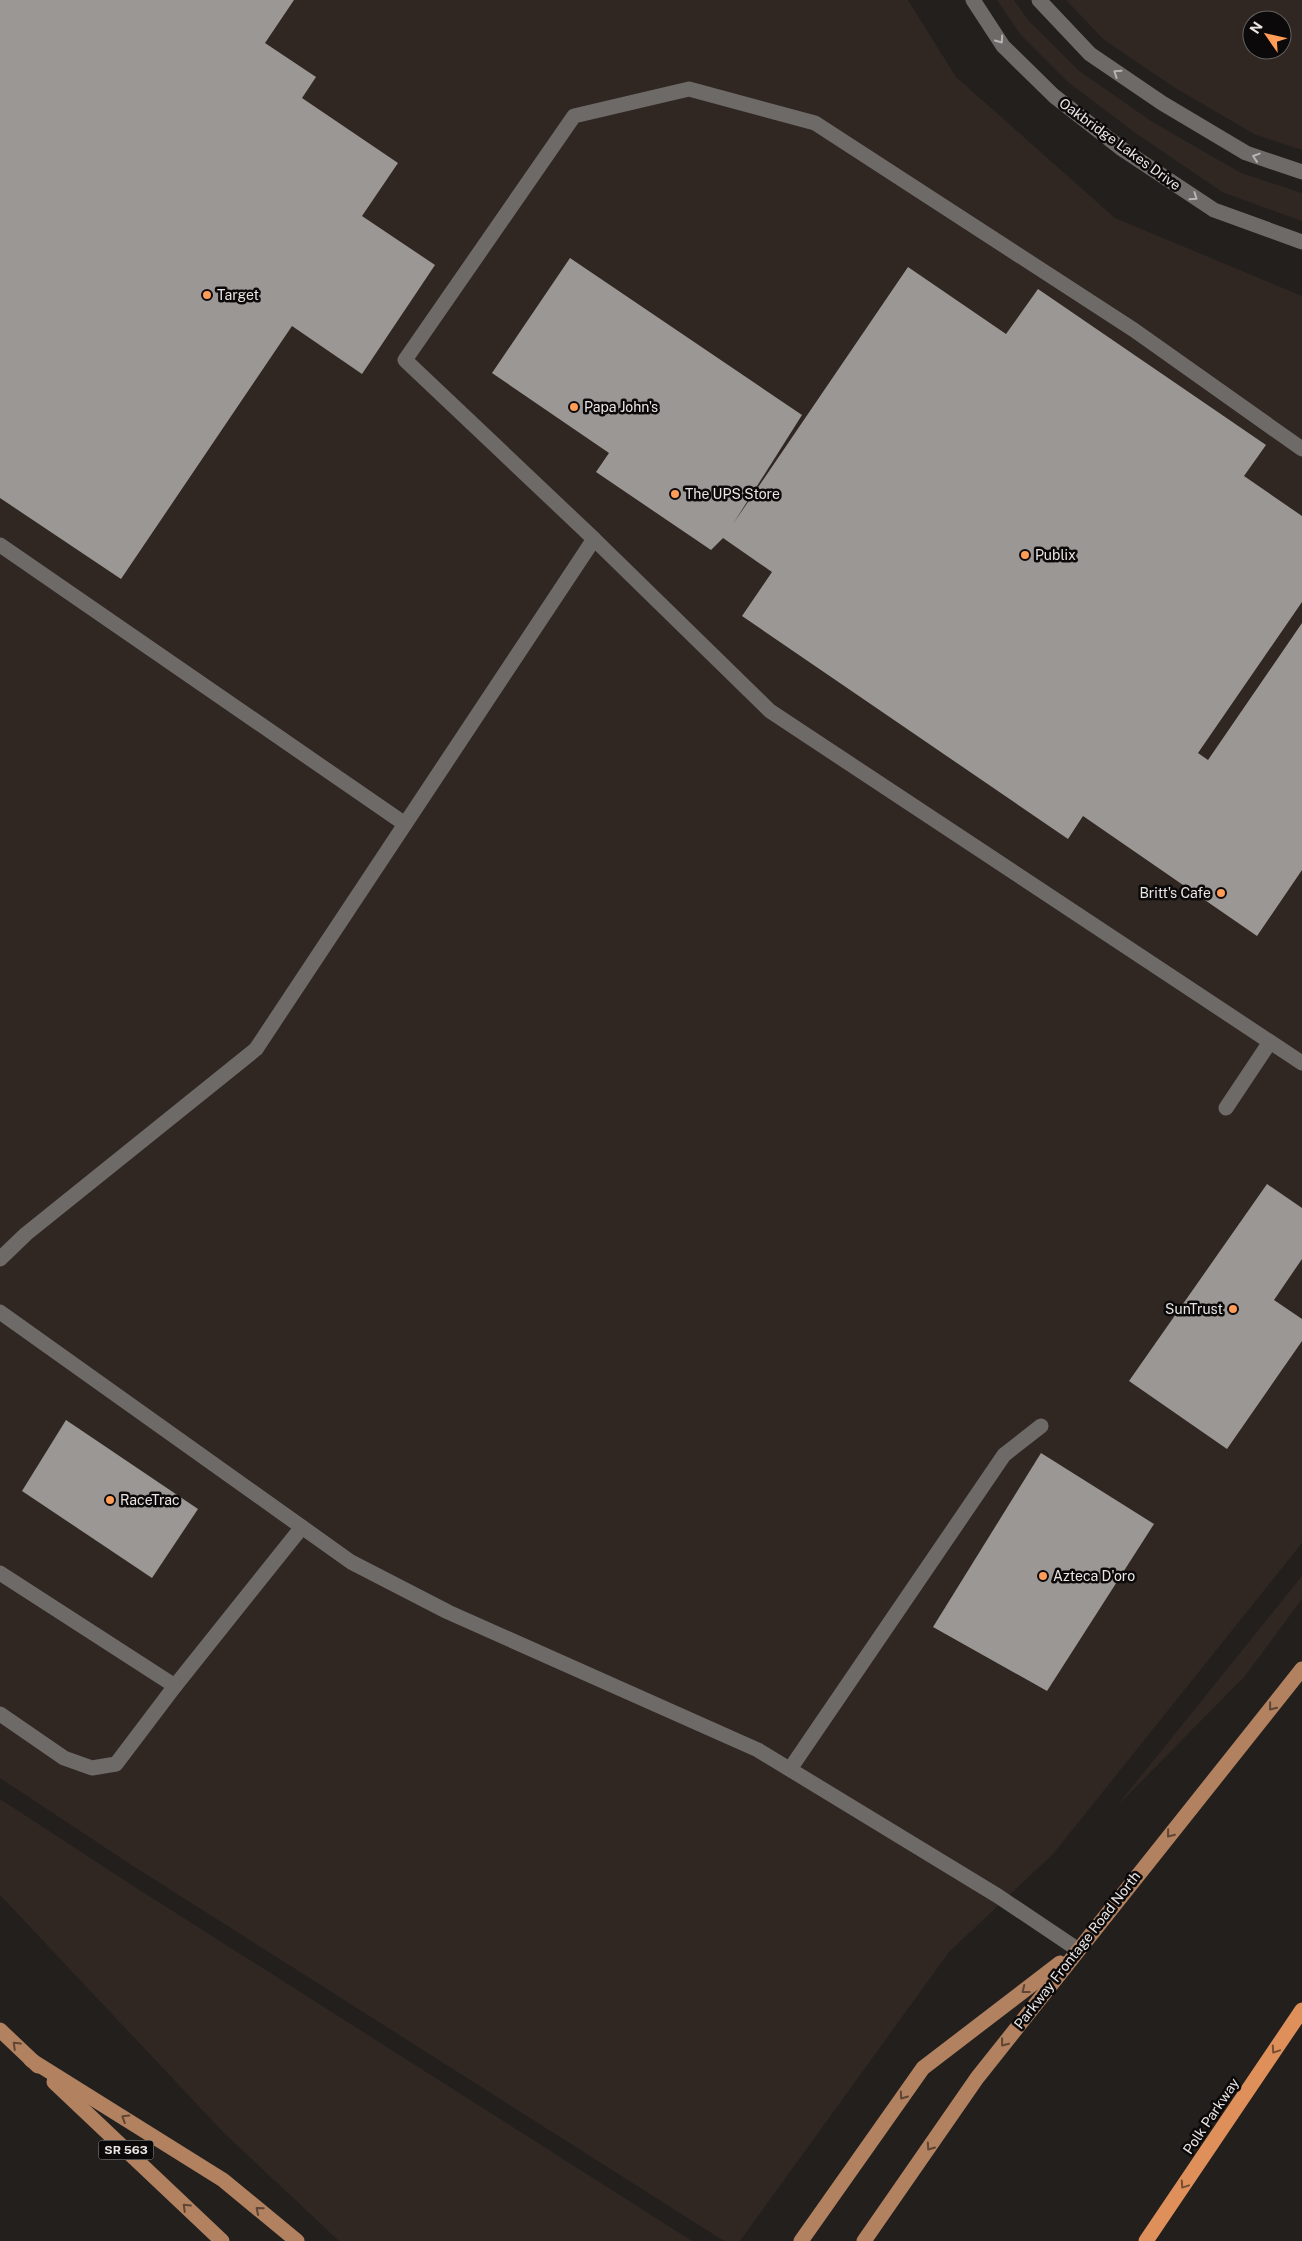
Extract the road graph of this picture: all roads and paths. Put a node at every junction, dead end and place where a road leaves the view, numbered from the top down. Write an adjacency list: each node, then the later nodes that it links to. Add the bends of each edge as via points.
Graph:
1 (973, 0): 4 (street, Oakbridge Lakes Drive, one-way to 4, via 1010,52 1054,96 1122,149 1214,210)
2 (1039, 0): 3 (street, one-way to 2, via 1246,153 1162,103 1090,54)
3 (1302, 172)
4 (1302, 242)
5 (1302, 449): 6 (street, via 1134,330 815,123 688,90 574,116 405,360)
6 (594, 540): 8 (street); 9 (street, via 770,711)
7 (0, 545): 8 (street)
8 (405, 824): 12 (street, via 256,1049 26,1234)
9 (1270, 1042): 10 (street); 11 (street)
10 (1302, 1063)
11 (1226, 1108)
12 (0, 1259)
13 (0, 1312): 15 (street)
14 (1041, 1426): 20 (street, via 1004,1455)
15 (302, 1527): 18 (street); 20 (street, via 351,1562 448,1612 758,1750)
16 (0, 1573): 18 (street)
17 (1302, 1668): 21 (main road, Parkway Frontage Road North, one-way to 21)
18 (175, 1686): 19 (street, via 116,1764 92,1768 64,1758)
19 (0, 1714)
20 (790, 1770): 21 (street, via 998,1896)
21 (1077, 1949): 27 (main road, one-way to 27, via 923,2068); 28 (main road, Parkway Frontage Road North, one-way to 28, via 977,2078)
22 (1302, 2010): 29 (highway, Polk Parkway, one-way to 29)
23 (0, 2030): 24 (main road, SR 563, one-way to 23)
24 (31, 2060): 25 (main road, SR 563, one-way to 24); 26 (main road, one-way to 24, via 223,2180)
25 (222, 2241)
26 (297, 2241)
27 (802, 2241)
28 (864, 2241)
29 (1146, 2241)

